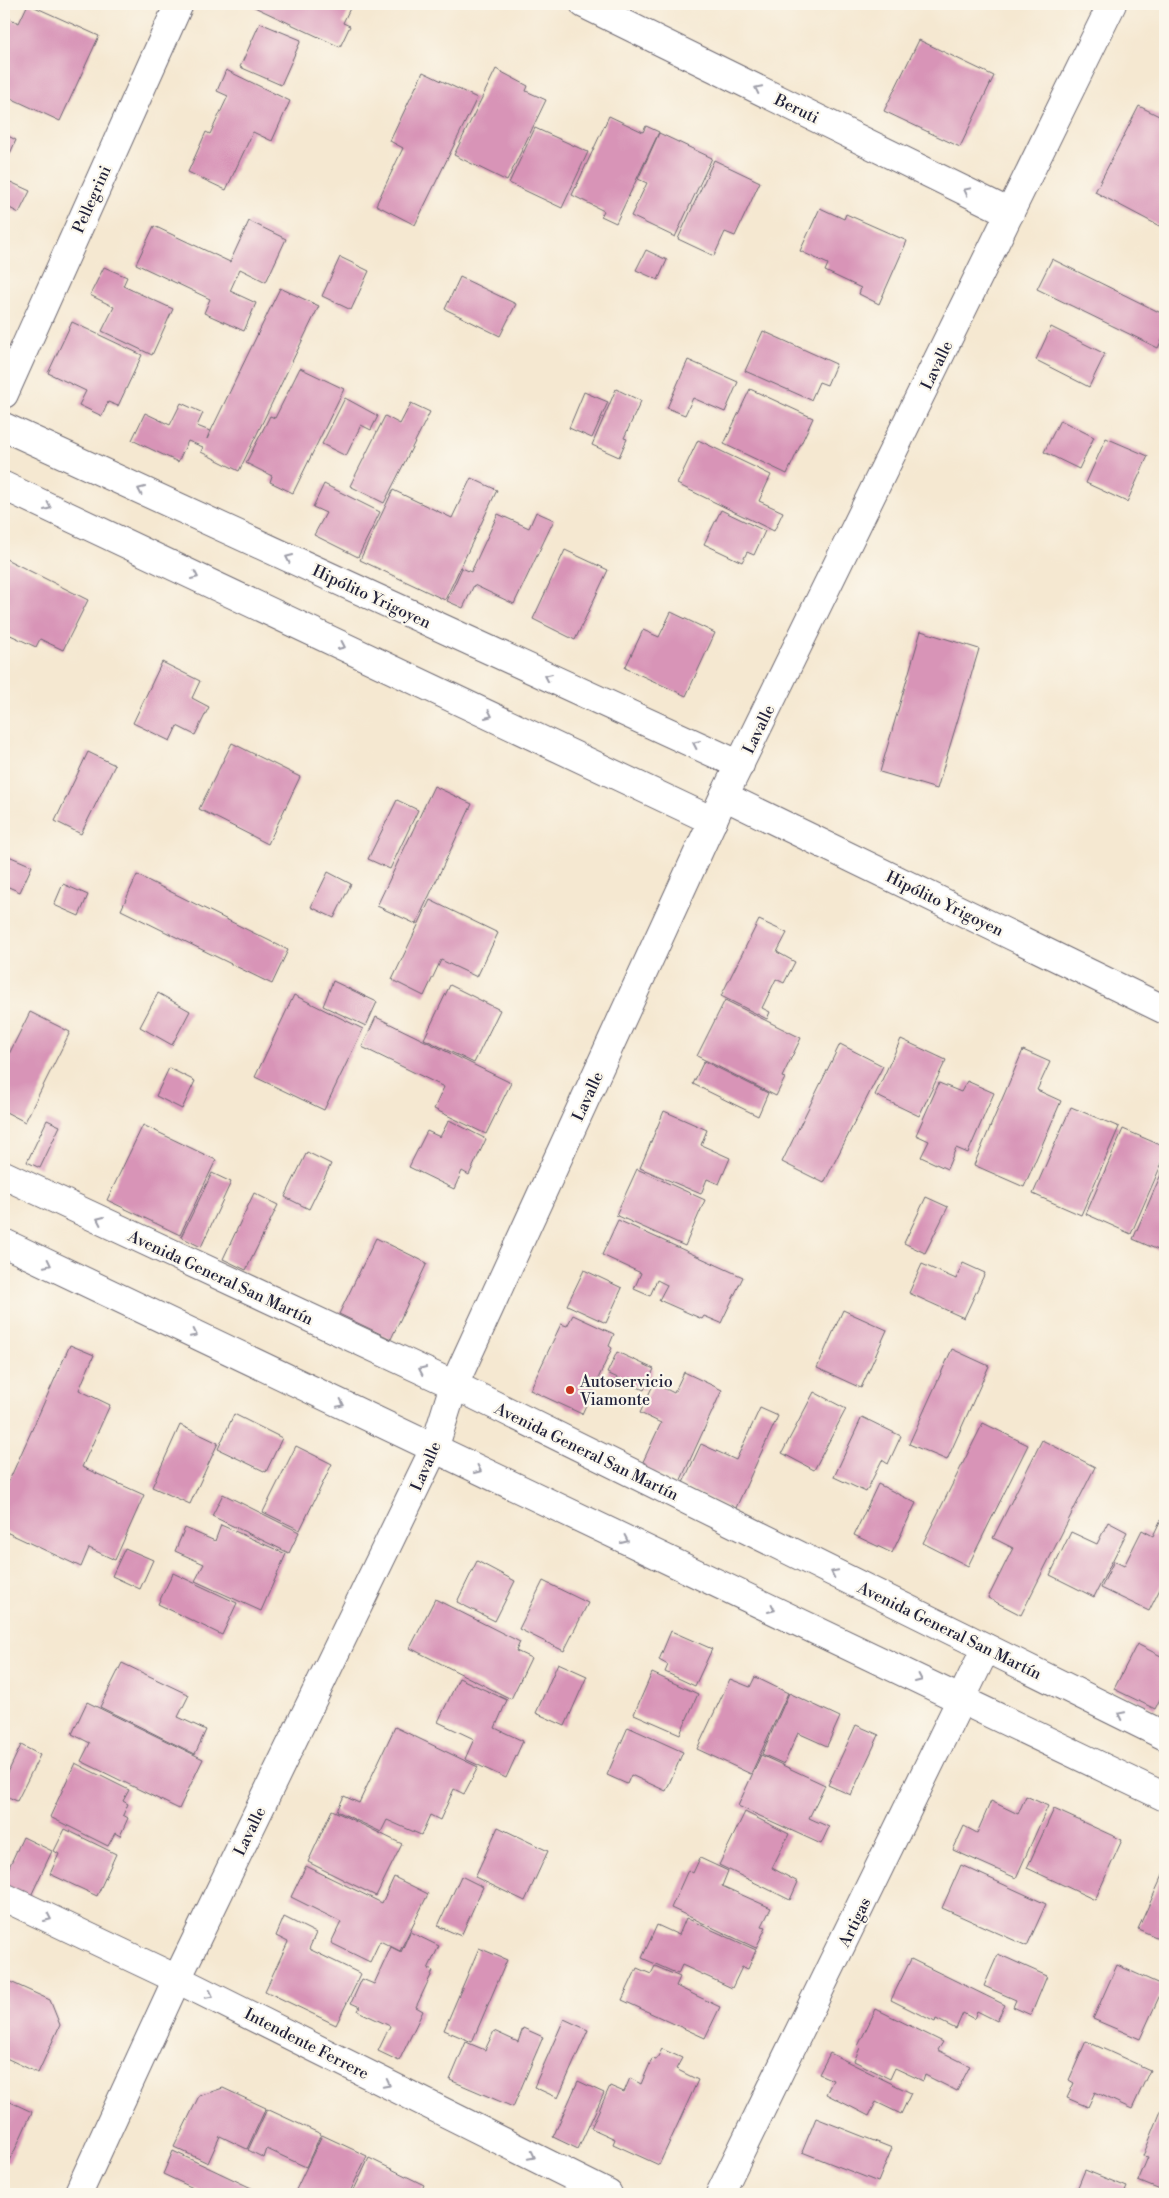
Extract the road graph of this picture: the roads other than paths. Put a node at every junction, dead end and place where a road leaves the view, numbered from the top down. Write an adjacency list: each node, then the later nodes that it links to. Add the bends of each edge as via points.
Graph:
1 (179, 4): 5 (street, Pellegrini)
2 (584, 4): 4 (street, Beruti, one-way to 2)
3 (1112, 4): 4 (street, Lavalle)
4 (1010, 213): 8 (street, Lavalle)
5 (4, 394)
6 (4, 427): 8 (street, Hipólito Yrigoyen, one-way to 6)
7 (4, 486): 10 (street, one-way to 10)
8 (740, 765): 9 (street, Lavalle)
9 (724, 796): 10 (street, Lavalle); 11 (street, Hipólito Yrigoyen)
10 (713, 821): 14 (street, Lavalle)
11 (1165, 1010)
12 (4, 1175): 14 (street, Avenida General San Martín, one-way to 12)
13 (4, 1243): 15 (street, one-way to 15)
14 (454, 1385): 15 (street, Lavalle); 16 (street, Avenida General San Martín, one-way to 14)
15 (434, 1449): 17 (street, one-way to 17); 21 (street, Lavalle)
16 (986, 1648): 17 (street, Artigas); 18 (street, Avenida General San Martín, one-way to 16)
17 (962, 1699): 19 (street); 24 (street, Artigas)
18 (1165, 1736)
19 (1165, 1798)
20 (4, 1897): 21 (street, Intendente Ferrere, one-way to 21)
21 (177, 1978): 22 (street, Lavalle); 23 (street, Intendente Ferrere, one-way to 23)
22 (78, 2194)
23 (608, 2194)
24 (720, 2194)

